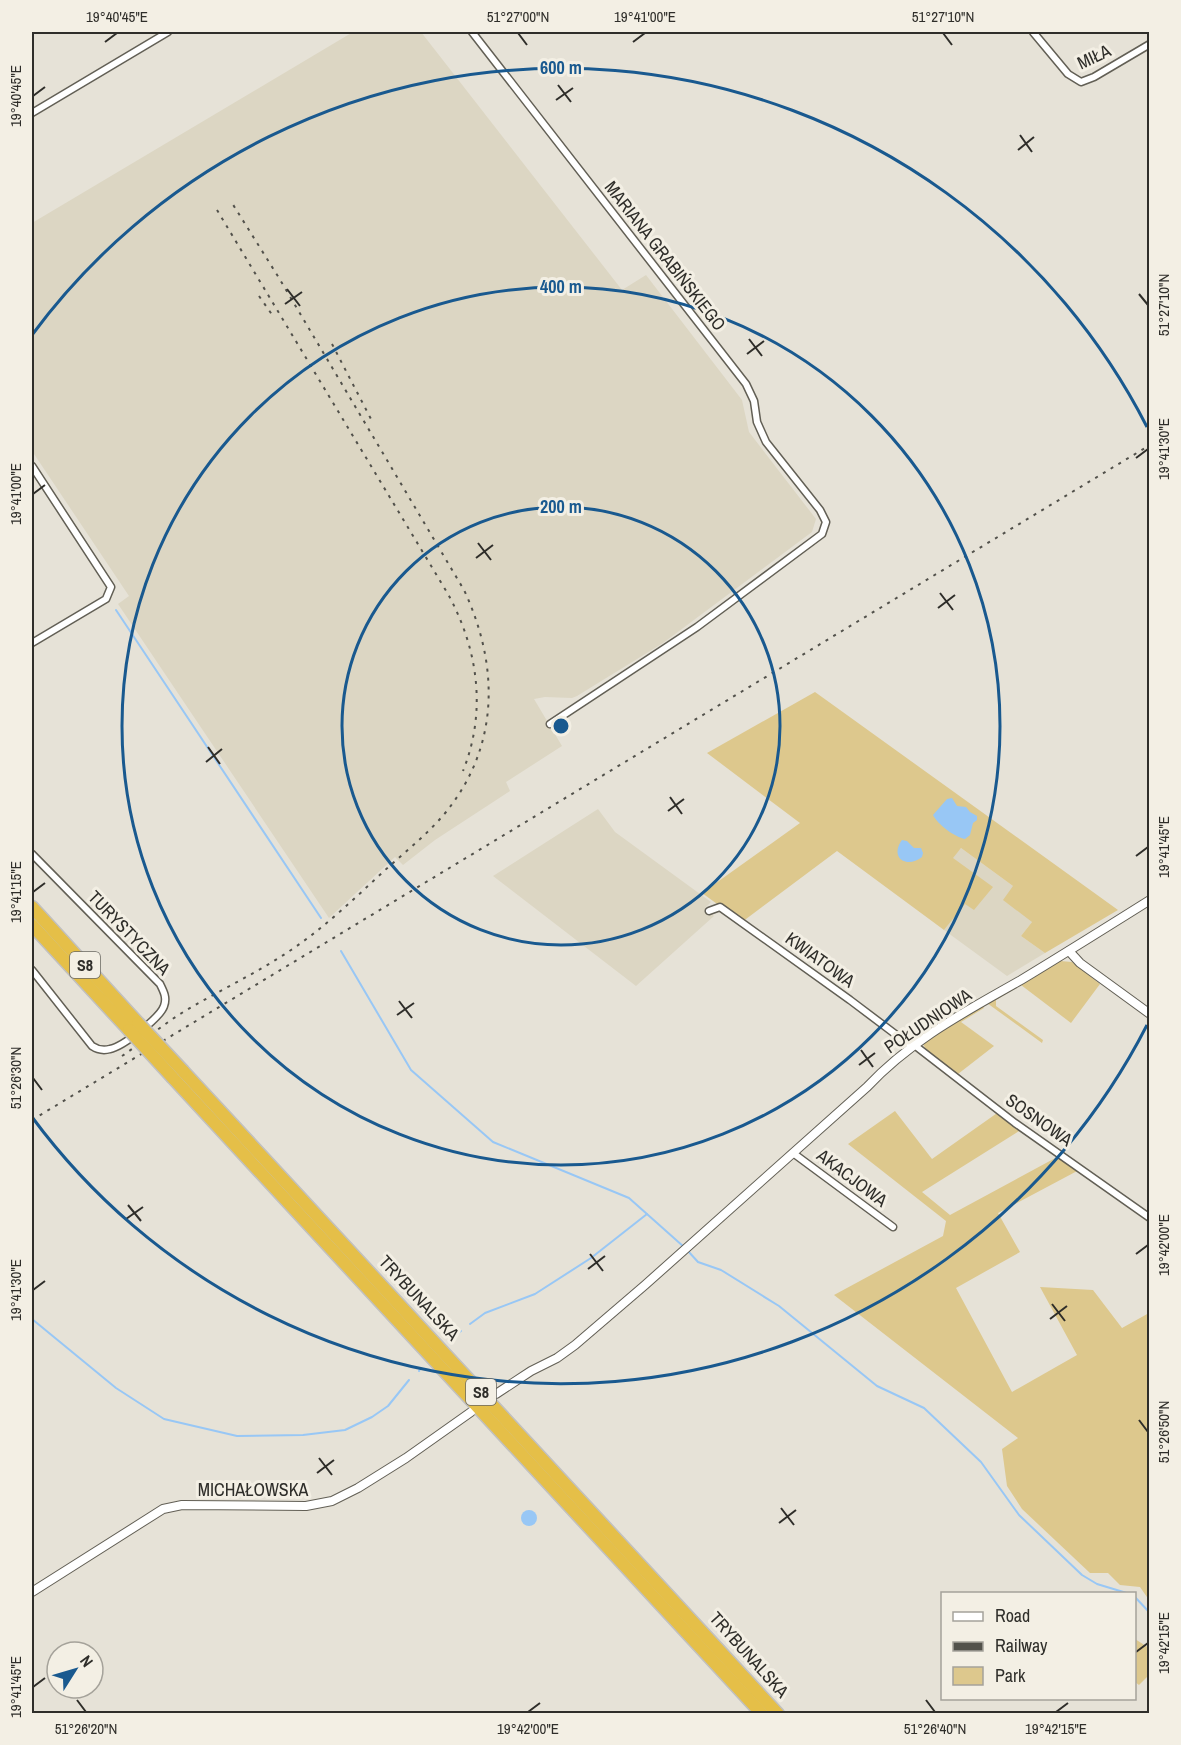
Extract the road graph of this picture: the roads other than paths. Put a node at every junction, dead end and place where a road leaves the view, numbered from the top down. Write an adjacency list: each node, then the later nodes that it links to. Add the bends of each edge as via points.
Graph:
1 (168, 32): 5 (street)
2 (472, 32): 8 (street, MARIANA GRABIŃSKIEGO, via 746,384 766,442 826,522 822,534 697,627)
3 (1033, 32): 4 (street, MIŁA, via 1068,74 1081,82)
4 (1149, 44)
5 (32, 113)
6 (32, 466): 7 (street, via 111,587 106,599)
7 (32, 643)
8 (550, 724)
9 (32, 854): 15 (street, TURYSTYCZNA, via 160,984 164,1005 158,1017 121,1044 100,1050 92,1046)
10 (1149, 900): 14 (street, POŁUDNIOWA)
11 (32, 907): 17 (highway, TRYBUNALSKA / S8)
12 (709, 911): 18 (street, KWIATOWA, via 720,907)
13 (32, 925): 17 (highway, TRYBUNALSKA / S8)
14 (1069, 951): 16 (street); 18 (street, POŁUDNIOWA)
15 (32, 970)
16 (1149, 1014)
17 (134, 1027): 19 (highway, TRYBUNALSKA / S8, bridge)
18 (912, 1045): 20 (street, POŁUDNIOWA); 21 (street, SOSNOWA)
19 (178, 1075): 26 (highway, TRYBUNALSKA / S8); 27 (highway, TRYBUNALSKA / S8)
20 (793, 1153): 22 (street, AKACJOWA); 23 (street, POŁUDNIOWA, via 575,1345)
21 (1149, 1218)
22 (893, 1227)
23 (496, 1394)
24 (471, 1412): 25 (street, MICHAŁOWSKA, via 406,1458 332,1501 306,1506 182,1505 163,1509)
25 (32, 1592)
26 (762, 1713)
27 (778, 1713)

